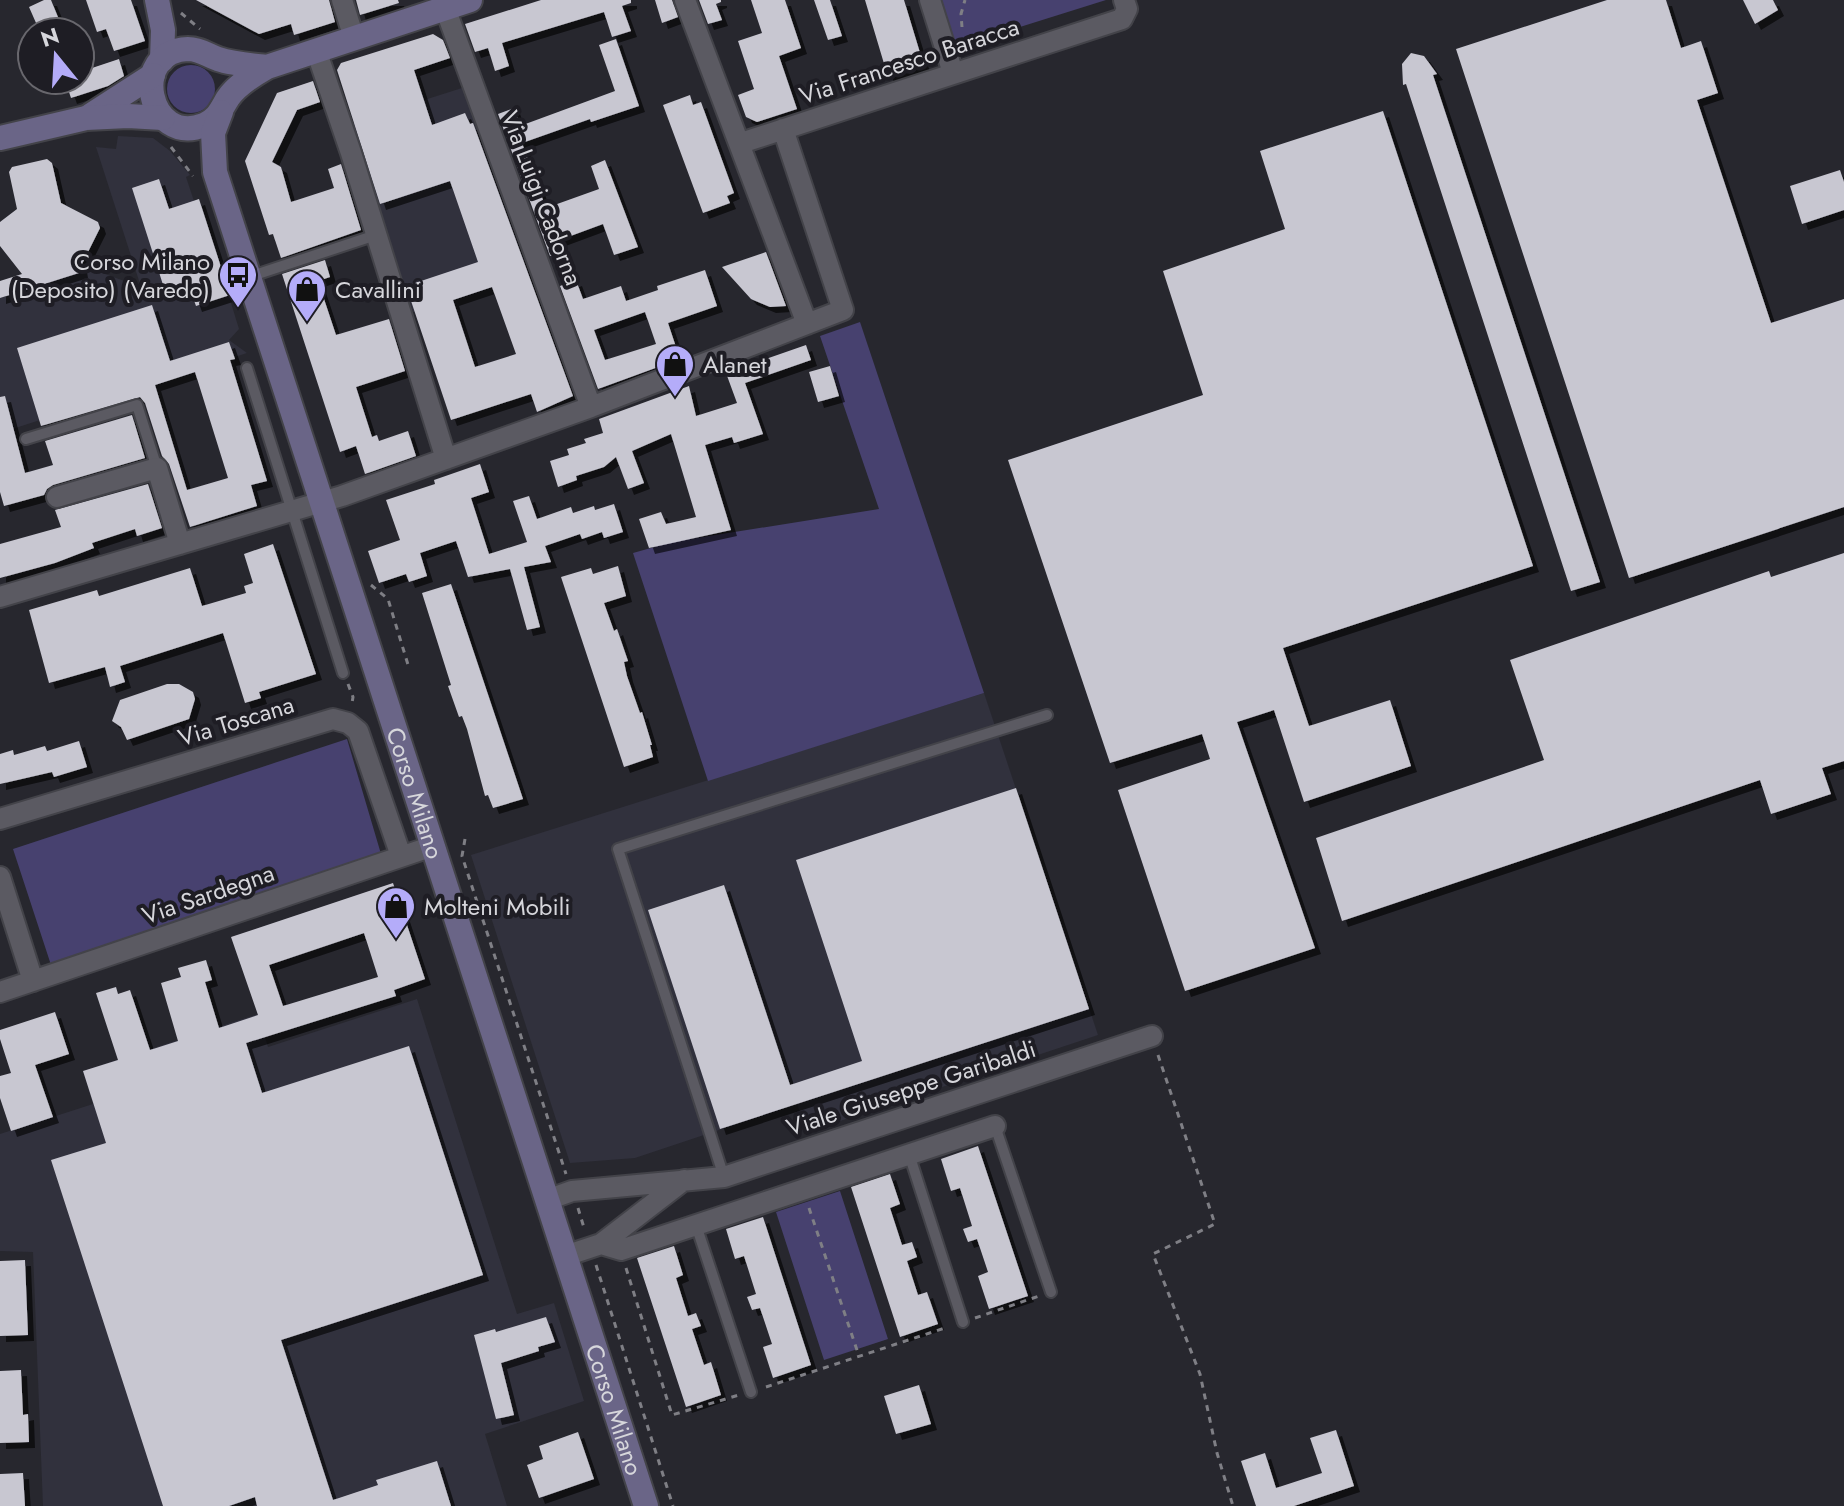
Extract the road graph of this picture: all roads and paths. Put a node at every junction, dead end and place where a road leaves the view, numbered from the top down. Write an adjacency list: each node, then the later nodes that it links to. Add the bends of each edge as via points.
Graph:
1 (342, 0): 10 (street)
2 (470, 0): 8 (main road)
3 (685, 0): 21 (street)
4 (930, 0): 15 (street)
5 (965, 0): 9 (path)
6 (1124, 0): 15 (street, Via Francesco Baracca, via 1122,19)
7 (159, 6): 12 (main road, via 177,38); 14 (main road, via 164,45)
8 (445, 8): 10 (main road); 27 (street, Via Luigi Cadorna)
9 (962, 27)
10 (354, 38): 11 (main road)
11 (316, 50): 13 (main road); 23 (street)
12 (206, 54): 13 (main road); 14 (main road, via 176,51); 16 (main road, via 227,76)
13 (267, 67): 16 (main road, via 239,86)
14 (158, 68): 17 (main road); 18 (main road, via 151,95)
15 (953, 73): 19 (street, Via Francesco Baracca)
16 (224, 106): 18 (main road, via 202,126); 22 (main road, Corso Milano, via 213,133)
17 (86, 118): 18 (main road); 20 (main road)
18 (172, 122): 22 (main road, Corso Milano, via 204,153)
19 (783, 129): 21 (street, Via Francesco Baracca); 25 (street, via 843,310)
20 (0, 138)
21 (741, 143): 25 (street)
22 (215, 172): 24 (main road, Corso Milano)
23 (376, 235): 24 (lane); 29 (street)
24 (248, 277): 32 (main road, Corso Milano)
25 (807, 324): 27 (street)
26 (247, 368): 33 (lane)
27 (591, 407): 29 (street)
28 (26, 439): 30 (lane, via 137,405)
29 (446, 459): 32 (street)
30 (157, 468): 31 (street); 34 (street)
31 (57, 497)
32 (322, 503): 33 (street); 42 (main road, Corso Milano)
33 (292, 513): 34 (street); 38 (lane)
34 (180, 544): 36 (street)
35 (371, 585): 37 (path, via 388,599)
36 (0, 597)
37 (409, 668)
38 (343, 673): 40 (path, via 353,697)
39 (1047, 715): 50 (lane, via 618,849)
40 (348, 723): 41 (street, Via Toscana, via 333,719); 43 (street, via 358,731)
41 (0, 819)
42 (433, 846): 43 (street, Via Sardegna); 53 (main road, Corso Milano)
43 (401, 856): 45 (street, Via Sardegna)
44 (0, 877): 45 (street)
45 (33, 981): 46 (street, Via Sardegna)
46 (0, 992)
47 (1152, 1036): 50 (street, Viale Giuseppe Garibaldi); 62 (path, via 1215,1224 1153,1254 1200,1374)
48 (995, 1126): 49 (street); 57 (lane)
49 (909, 1154): 52 (street); 58 (lane)
50 (724, 1177): 51 (street, Viale Giuseppe Garibaldi)
51 (684, 1180): 53 (street, Viale Giuseppe Garibaldi, via 572,1191); 55 (street)
52 (803, 1189): 54 (street); 59 (path)
53 (547, 1200): 56 (main road, Corso Milano)
54 (696, 1225): 55 (street); 60 (lane)
55 (611, 1247): 56 (street); 60 (path, via 672,1415)
56 (565, 1256): 61 (main road, Corso Milano)
57 (1051, 1292): 58 (path)
58 (963, 1322): 59 (path)
59 (859, 1356): 60 (path)
60 (751, 1392)
61 (646, 1506)
62 (1233, 1506)

